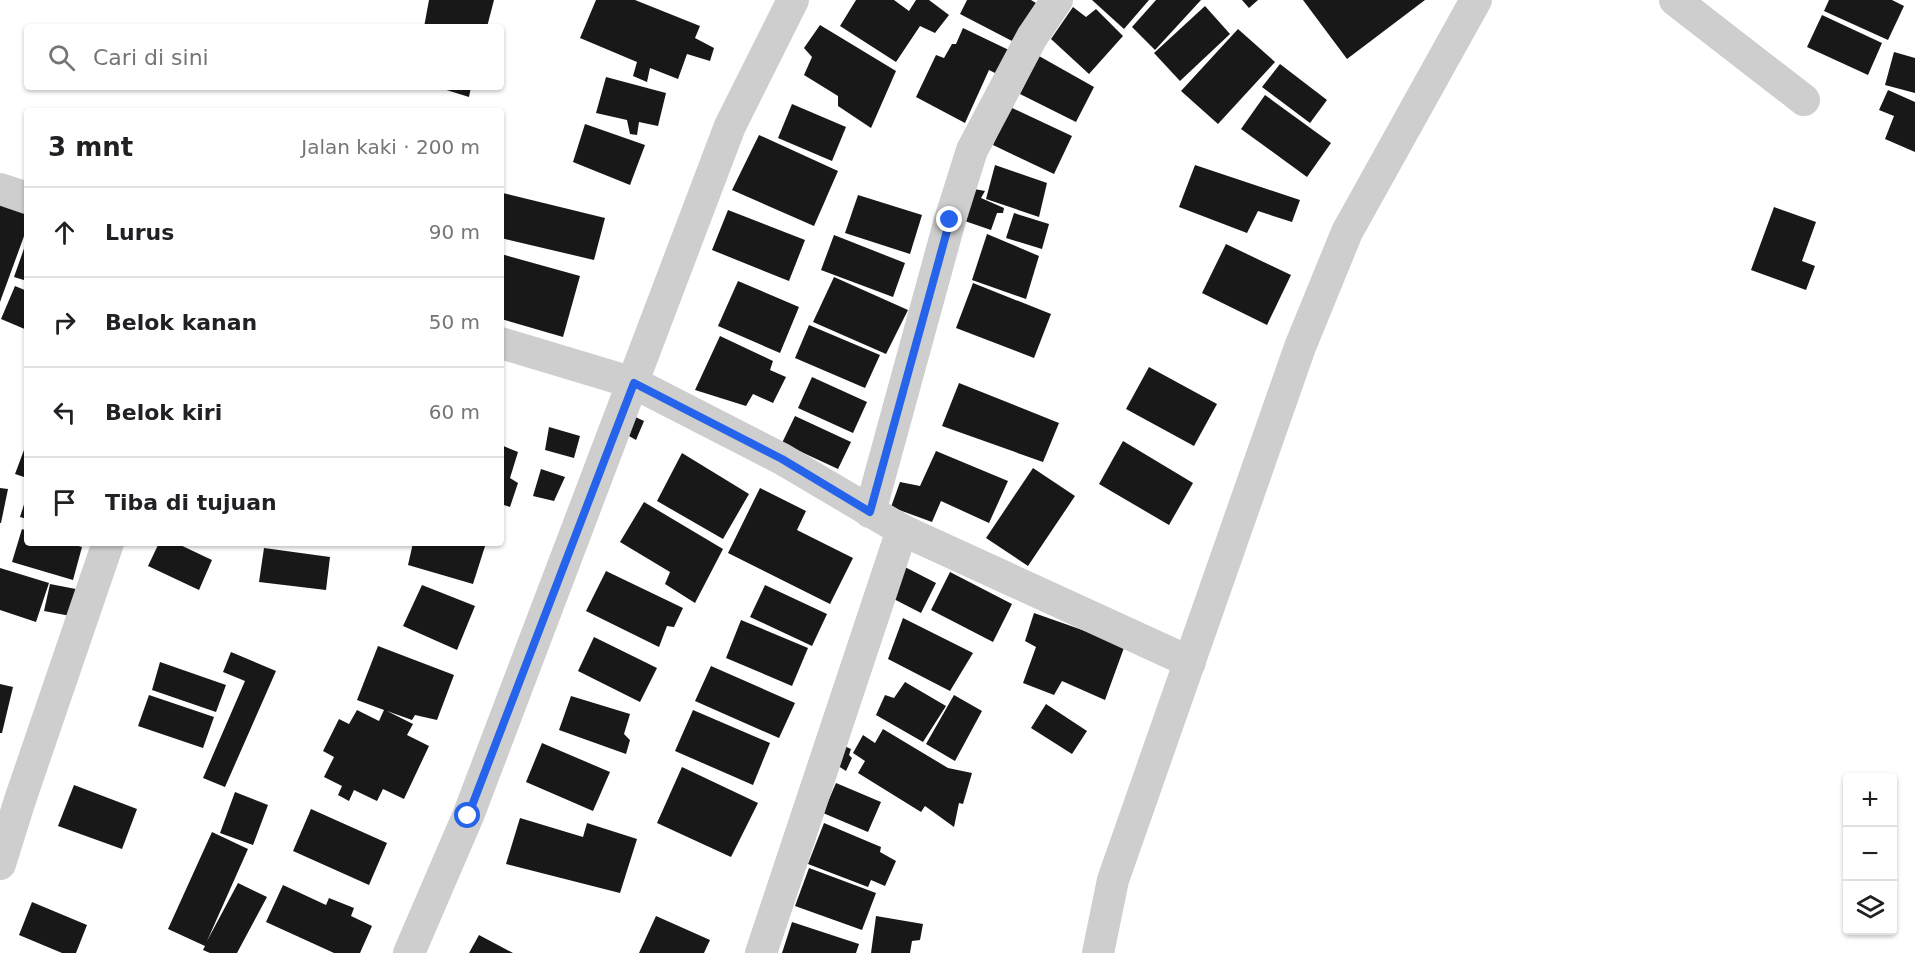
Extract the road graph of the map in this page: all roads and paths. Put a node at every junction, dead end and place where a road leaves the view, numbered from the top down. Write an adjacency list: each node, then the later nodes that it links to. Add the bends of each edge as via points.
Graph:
1 (793, 0): 9 (street, via 730,126)
2 (1057, 0): 10 (street, via 1032,37 972,150)
3 (1476, 0): 13 (street, via 1347,232 1300,347)
4 (1675, 0): 5 (street)
5 (1804, 100)
6 (0, 189): 7 (street)
7 (24, 197)
8 (504, 344): 9 (street)
9 (634, 383): 10 (street, via 782,459); 15 (street, via 468,816)
10 (870, 512): 11 (street)
11 (902, 530): 13 (street); 16 (street)
12 (107, 546): 14 (street)
13 (1190, 662): 17 (street, via 1113,880)
14 (0, 864)
15 (409, 953)
16 (761, 953)
17 (1098, 953)

